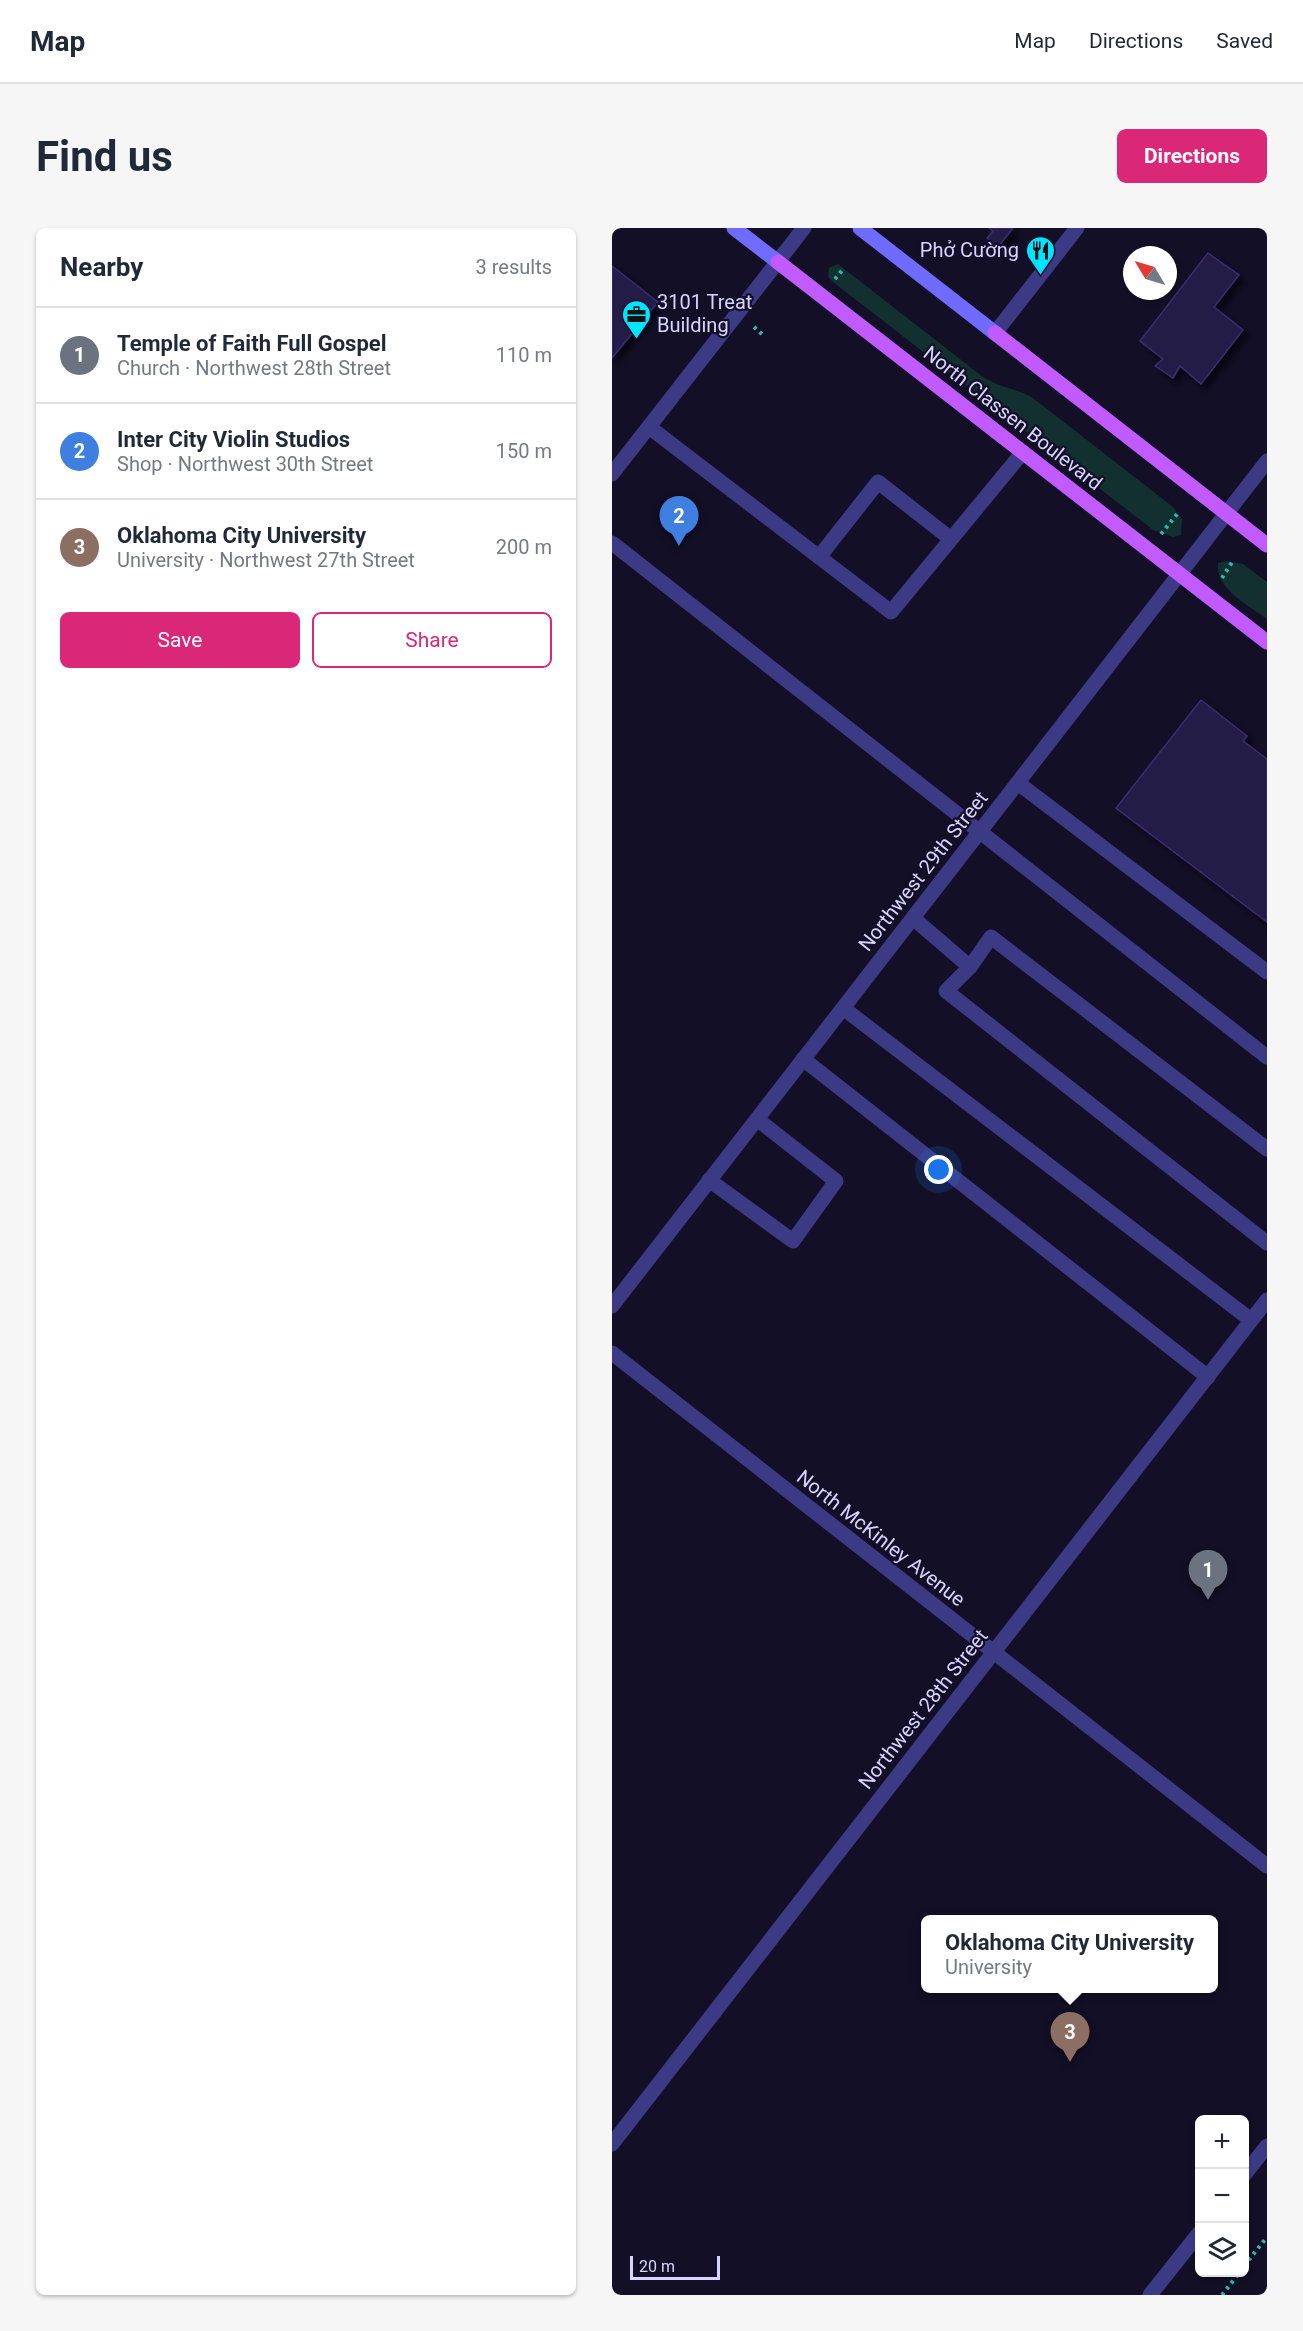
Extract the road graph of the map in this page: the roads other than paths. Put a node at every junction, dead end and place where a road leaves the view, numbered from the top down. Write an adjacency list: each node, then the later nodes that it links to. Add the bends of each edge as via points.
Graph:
1 (734, 228): 5 (main road, North Classen Boulevard)
2 (804, 228): 5 (street)
3 (860, 228): 6 (main road)
4 (1077, 228): 6 (street)
5 (778, 262): 7 (street); 8 (main road, North Classen Boulevard)
6 (995, 333): 11 (main road)
7 (649, 427): 10 (street); 15 (street)
8 (1023, 453): 12 (street); 16 (main road, North Classen Boulevard)
9 (1267, 461): 11 (street, Northwest 29th Street)
10 (612, 474)
11 (1226, 514): 14 (main road); 16 (street, Northwest 29th Street)
12 (951, 539): 15 (street, via 891,612); 15 (street, via 878,482)
13 (612, 543): 19 (street)
14 (1267, 545)
15 (819, 557)
16 (1180, 574): 17 (main road, North Classen Boulevard); 18 (street, Northwest 29th Street)
17 (1267, 642)
18 (1018, 783): 19 (street, Northwest 29th Street); 22 (street)
19 (980, 832): 20 (street, Northwest 29th Street); 24 (street)
20 (912, 918): 21 (street); 23 (street, Northwest 29th Street)
21 (970, 966): 27 (street, via 991,937); 29 (street, via 946,991)
22 (1267, 972)
23 (843, 1008): 25 (street, Northwest 29th Street); 32 (street)
24 (1267, 1057)
25 (803, 1059): 26 (street, Northwest 29th Street); 34 (street)
26 (757, 1119): 28 (street, Northwest 29th Street); 28 (street, via 836,1180 793,1241)
27 (1267, 1149)
28 (709, 1180): 31 (street, Northwest 29th Street)
29 (1267, 1243)
30 (1267, 1300): 32 (street, Northwest 28th Street)
31 (612, 1306)
32 (1251, 1320): 34 (street, Northwest 28th Street)
33 (612, 1353): 35 (street, North McKinley Avenue)
34 (1208, 1377): 35 (street, Northwest 28th Street)
35 (993, 1653): 36 (street, North McKinley Avenue); 37 (street, Northwest 28th Street)
36 (1267, 1866)
37 (612, 2144)
38 (1267, 2146): 39 (street)
39 (1249, 2170)
40 (1195, 2238): 41 (street)
41 (1150, 2295)

